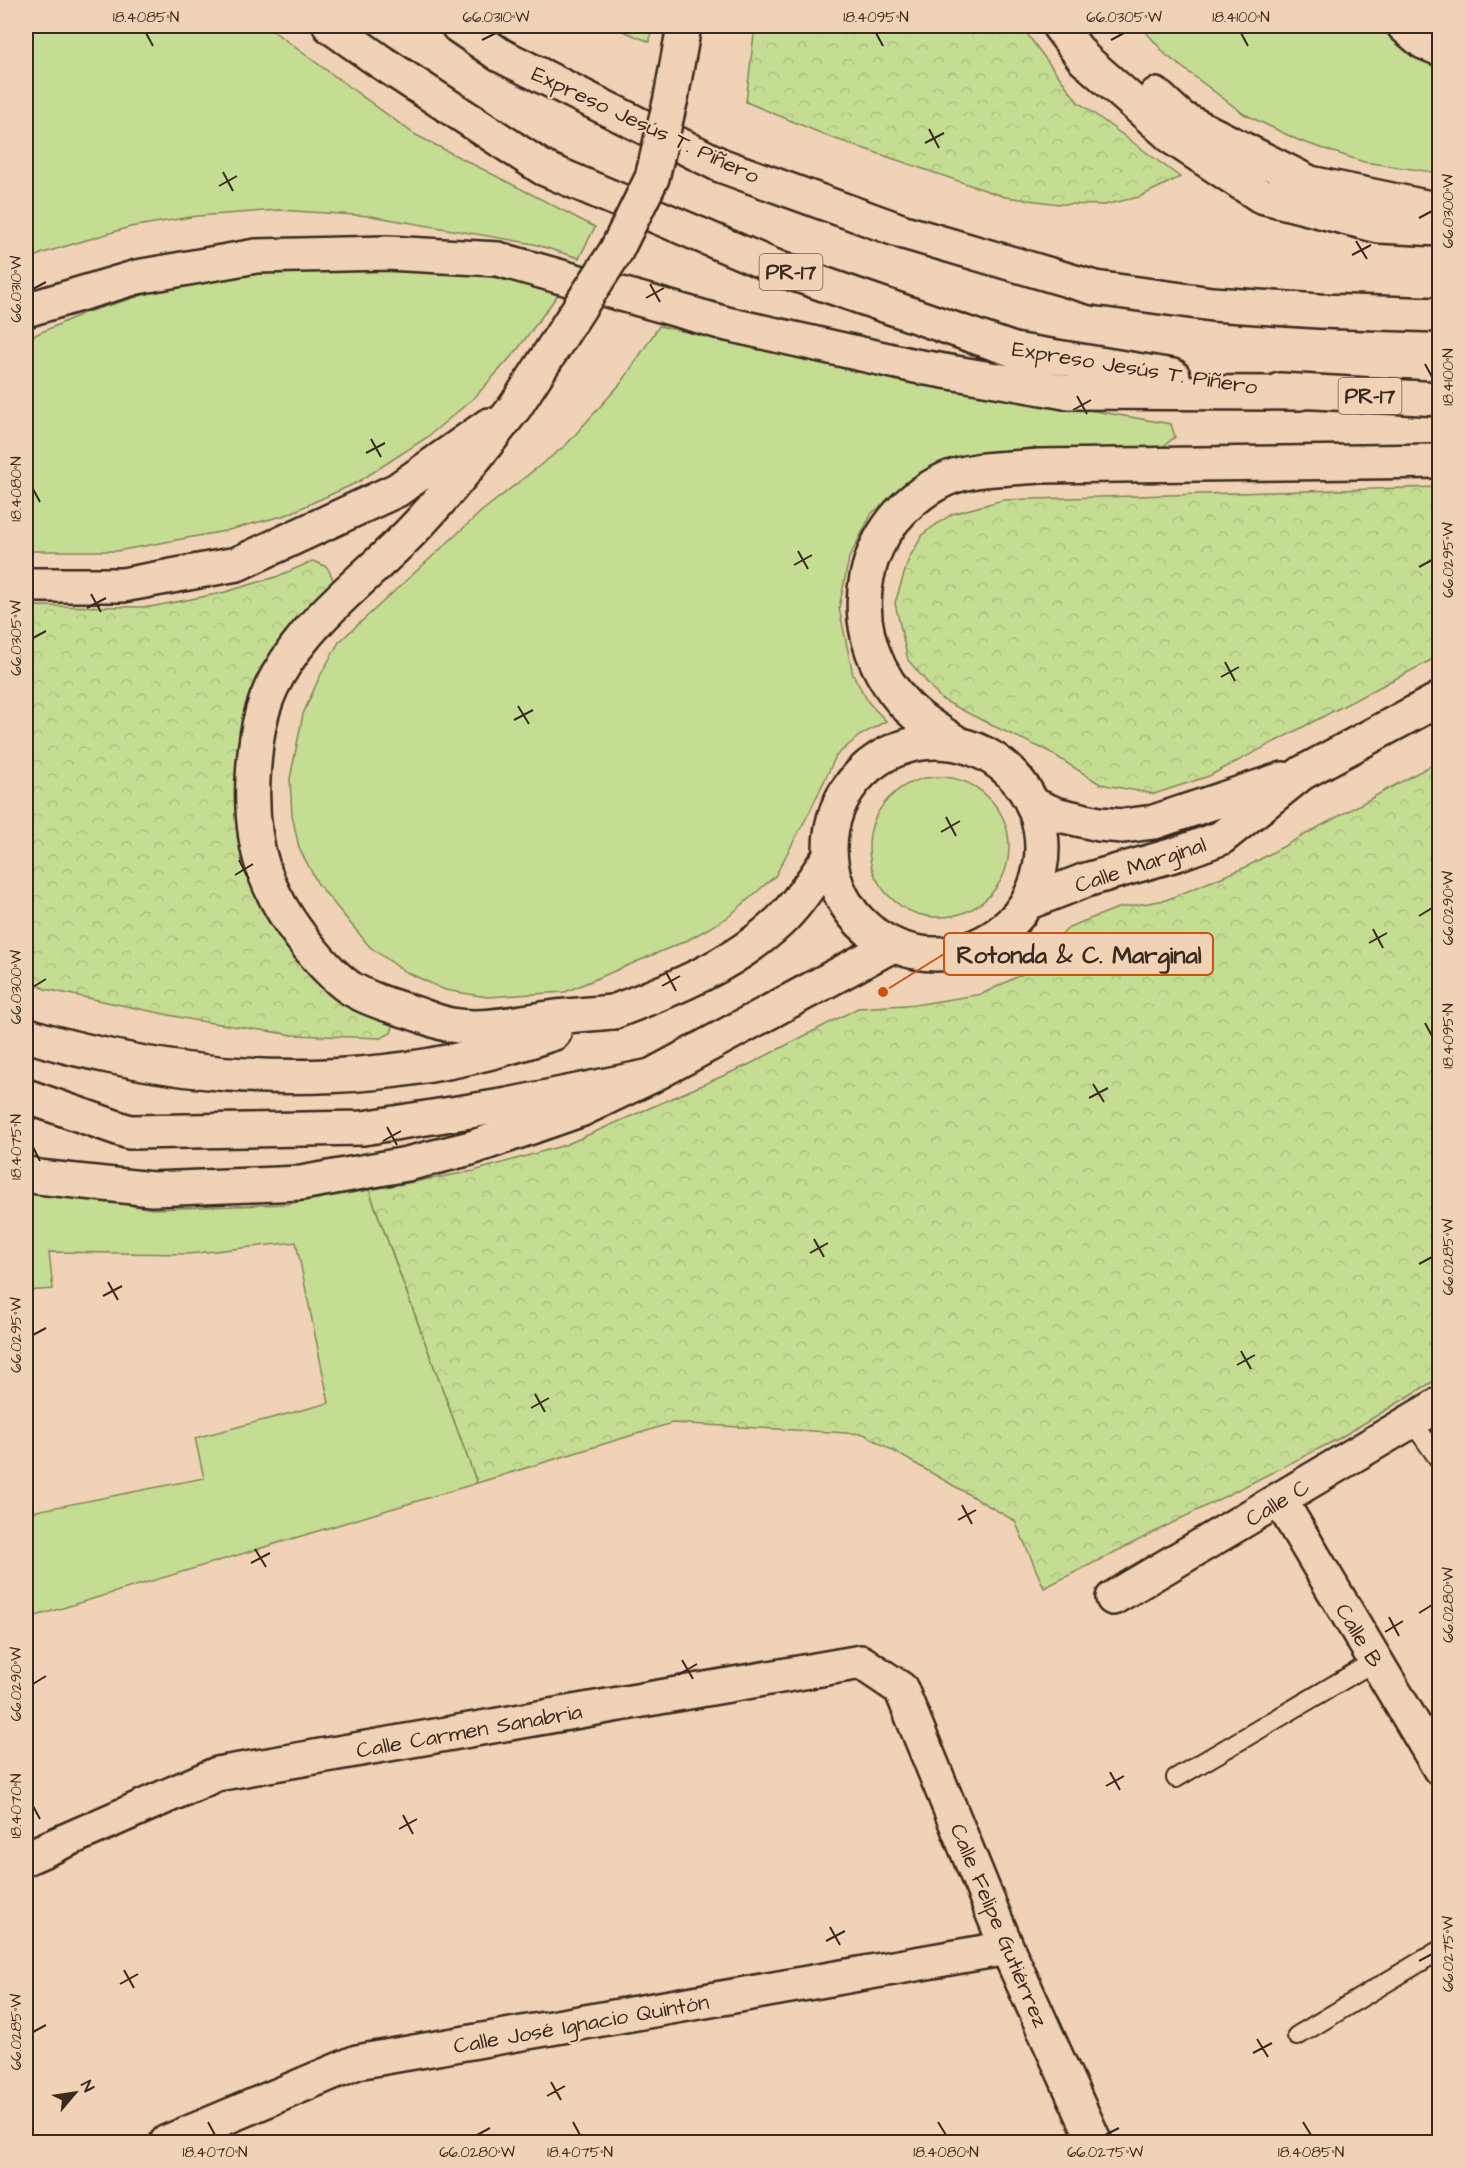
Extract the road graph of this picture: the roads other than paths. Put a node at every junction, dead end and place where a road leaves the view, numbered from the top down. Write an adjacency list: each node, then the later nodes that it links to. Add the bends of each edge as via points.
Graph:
1 (330, 26): 12 (main road, Expreso Jesús T. Piñero / PR-17, via 543,168 780,268 1014,350)
2 (458, 26): 11 (main road, Expreso Jesús T. Piñero, via 500,55 720,165 904,232 1072,282 1212,304)
3 (684, 26): 14 (main road, bridge, via 652,178 616,251)
4 (1059, 26): 9 (main road, via 1084,59 1176,141 1261,196 1379,226)
5 (1088, 26): 8 (main road, via 1103,48 1181,118 1310,183)
6 (1404, 26): 7 (main road, via 1423,42)
7 (1440, 49)
8 (1440, 210)
9 (1440, 229)
10 (26, 310): 12 (main road, via 137,277 256,256 387,253 498,260 727,324 915,366 1065,392)
11 (1440, 315)
12 (1300, 393): 13 (main road, Expreso Jesús T. Piñero / PR-17)
13 (1440, 399)
14 (515, 407): 16 (main road, via 397,490 237,564 123,585); 24 (main road, via 468,468 407,535 298,643 277,676 260,717 254,759 254,831 275,899 298,933 348,987 376,1002 452,1025 494,1026)
15 (1440, 461): 18 (main road, via 1039,466 974,472 947,479 924,491 887,529 875,552 863,603 865,629 882,674 897,696)
16 (26, 585)
17 (1440, 699): 19 (main road, Calle Marginal)
18 (957, 743): 20 (main road, via 989,754 1003,765); 21 (main road, via 927,742 902,748 882,757 863,773 838,808 831,829)
19 (1302, 773): 20 (main road, Calle Marginal, via 1154,822 1123,826 1099,824); 22 (main road, Calle Marginal, via 1221,838)
20 (1034, 806): 22 (main road, via 1044,857)
21 (830, 856): 23 (main road, via 842,901 867,932); 24 (main road, via 780,921 740,953 678,986)
22 (1029, 902): 23 (main road, via 996,936 953,953 915,952)
23 (891, 946): 26 (main road)
24 (613, 1012): 25 (main road, via 523,1044 440,1064 293,1078 160,1068)
25 (26, 1034)
26 (651, 1076): 27 (main road, via 508,1105 363,1128 129,1132); 28 (main road, via 580,1110 471,1148 300,1183 152,1189)
27 (26, 1096)
28 (26, 1173)
29 (1426, 1412): 30 (lane); 31 (main road, Calle C)
30 (1440, 1461)
31 (1280, 1500): 32 (main road, Calle C); 33 (main road, Calle B)
32 (1113, 1598)
33 (1375, 1661): 35 (main road, Calle B); 36 (lane)
34 (908, 1707): 37 (main road, Calle Carmen Sanabria, via 901,1689 861,1662 217,1774); 38 (main road, Calle Felipe Gutiérrez)
35 (1440, 1769)
36 (1176, 1778)
37 (26, 1858)
38 (1007, 1948): 41 (main road, Calle José Ignacio Quintón, via 357,2062); 42 (main road, Calle Felipe Gutiérrez)
39 (1440, 1950): 40 (lane)
40 (1297, 2036)
41 (167, 2142)
42 (1095, 2142)

